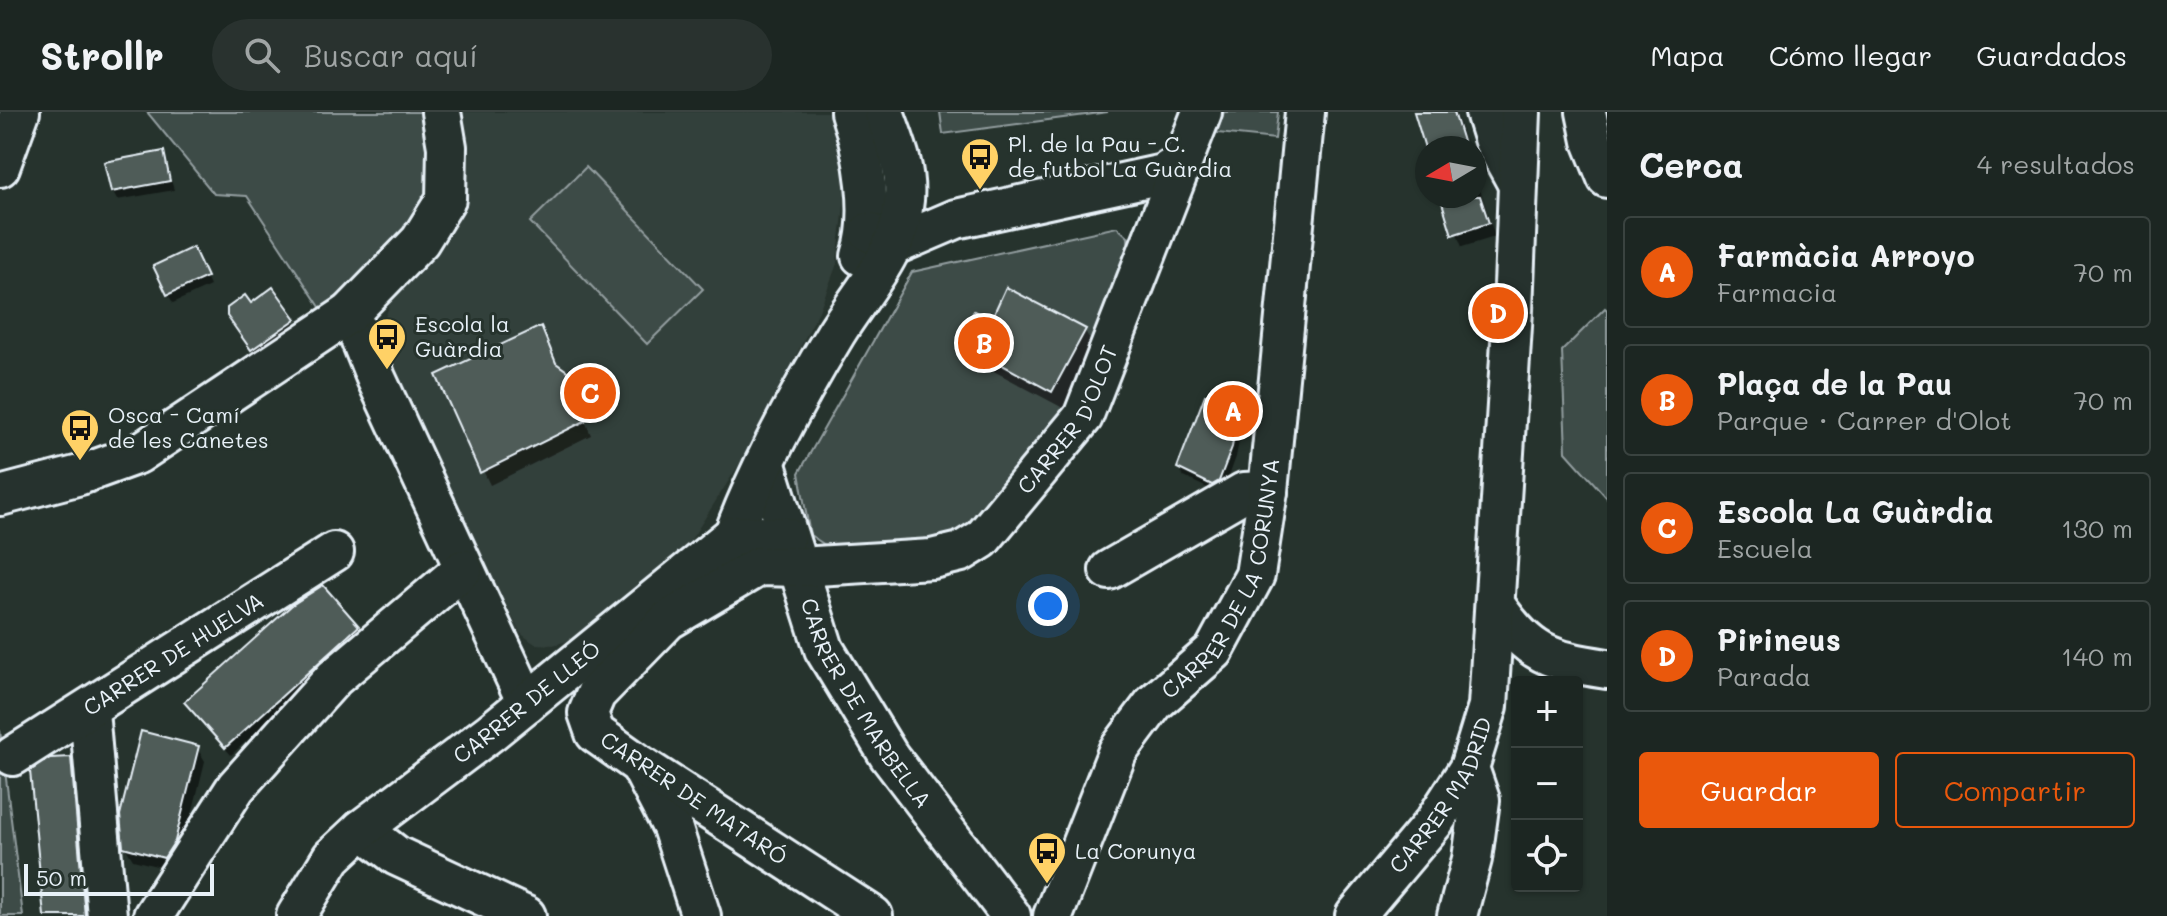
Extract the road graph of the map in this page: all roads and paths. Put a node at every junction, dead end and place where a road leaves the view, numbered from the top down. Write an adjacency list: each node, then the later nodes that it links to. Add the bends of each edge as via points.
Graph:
1 (20, 112): 11 (street)
2 (441, 112): 17 (street, via 446,199 420,241)
3 (850, 112): 16 (street)
4 (884, 112): 12 (street)
5 (1202, 112): 10 (street, CARRER D'OLOT)
6 (1305, 112): 19 (street, CARRER DE LA CORUNYA)
7 (1485, 112): 14 (street)
8 (1521, 112): 14 (street, CARRER MADRID)
9 (1586, 112): 13 (street)
10 (1180, 163): 15 (street, via 1163,174); 23 (street, CARRER D'OLOT, via 1083,417 982,539 961,552 932,559)
11 (0, 167)
12 (904, 167): 15 (street); 16 (street)
13 (1607, 178)
14 (1516, 181): 26 (street, CARRER MADRID)
15 (956, 219): 16 (street)
16 (889, 230): 18 (street, CARRER DE MATARÓ, via 860,303 837,331)
17 (350, 313): 20 (street, via 138,454); 24 (street)
18 (766, 465): 21 (street, CARRER DE MATARÓ); 23 (street, CARRER DE MARBELLA)
19 (1268, 491): 25 (street, via 1244,492); 44 (street, CARRER DE LA CORUNYA, via 1255,575 1214,651 1154,703 1118,751)
20 (0, 496)
21 (733, 535): 23 (street); 27 (street, CARRER DE MATARÓ, via 725,562); 30 (street, CARRER DE LLEÓ)
22 (334, 552): 32 (street, CARRER DE HUELVA)
23 (792, 552): 27 (street, CARRER DE MATARÓ); 43 (street, CARRER DE MARBELLA, via 824,649 880,743)
24 (463, 569): 30 (street); 38 (street, via 334,678 236,787)
25 (1109, 570)
26 (1496, 606): 28 (street, via 1518,637); 31 (street, CARRER MADRID)
27 (668, 620): 34 (street, CARRER DE MATARÓ, via 596,694 588,713 595,733)
28 (1541, 654): 29 (street); 31 (street, CARRER MADRID)
29 (1607, 669)
30 (527, 703): 36 (street, CARRER DE LLEÓ)
31 (1488, 706): 35 (street, CARRER MADRID)
32 (89, 711): 33 (street, CARRER DE HUELVA); 37 (street)
33 (13, 756)
34 (640, 765): 41 (street, via 672,827); 42 (street, CARRER DE MATARÓ)
35 (1469, 768): 45 (street, CARRER MADRID, via 1434,822); 46 (street, via 1480,800)
36 (362, 829): 39 (street, CARRER DE LLEÓ, via 332,857); 40 (street, via 397,856)
37 (107, 916)
38 (153, 916)
39 (296, 916)
40 (526, 916)
41 (701, 916)
42 (873, 916)
43 (1011, 916)
44 (1053, 916)
45 (1355, 916)
46 (1457, 916)

